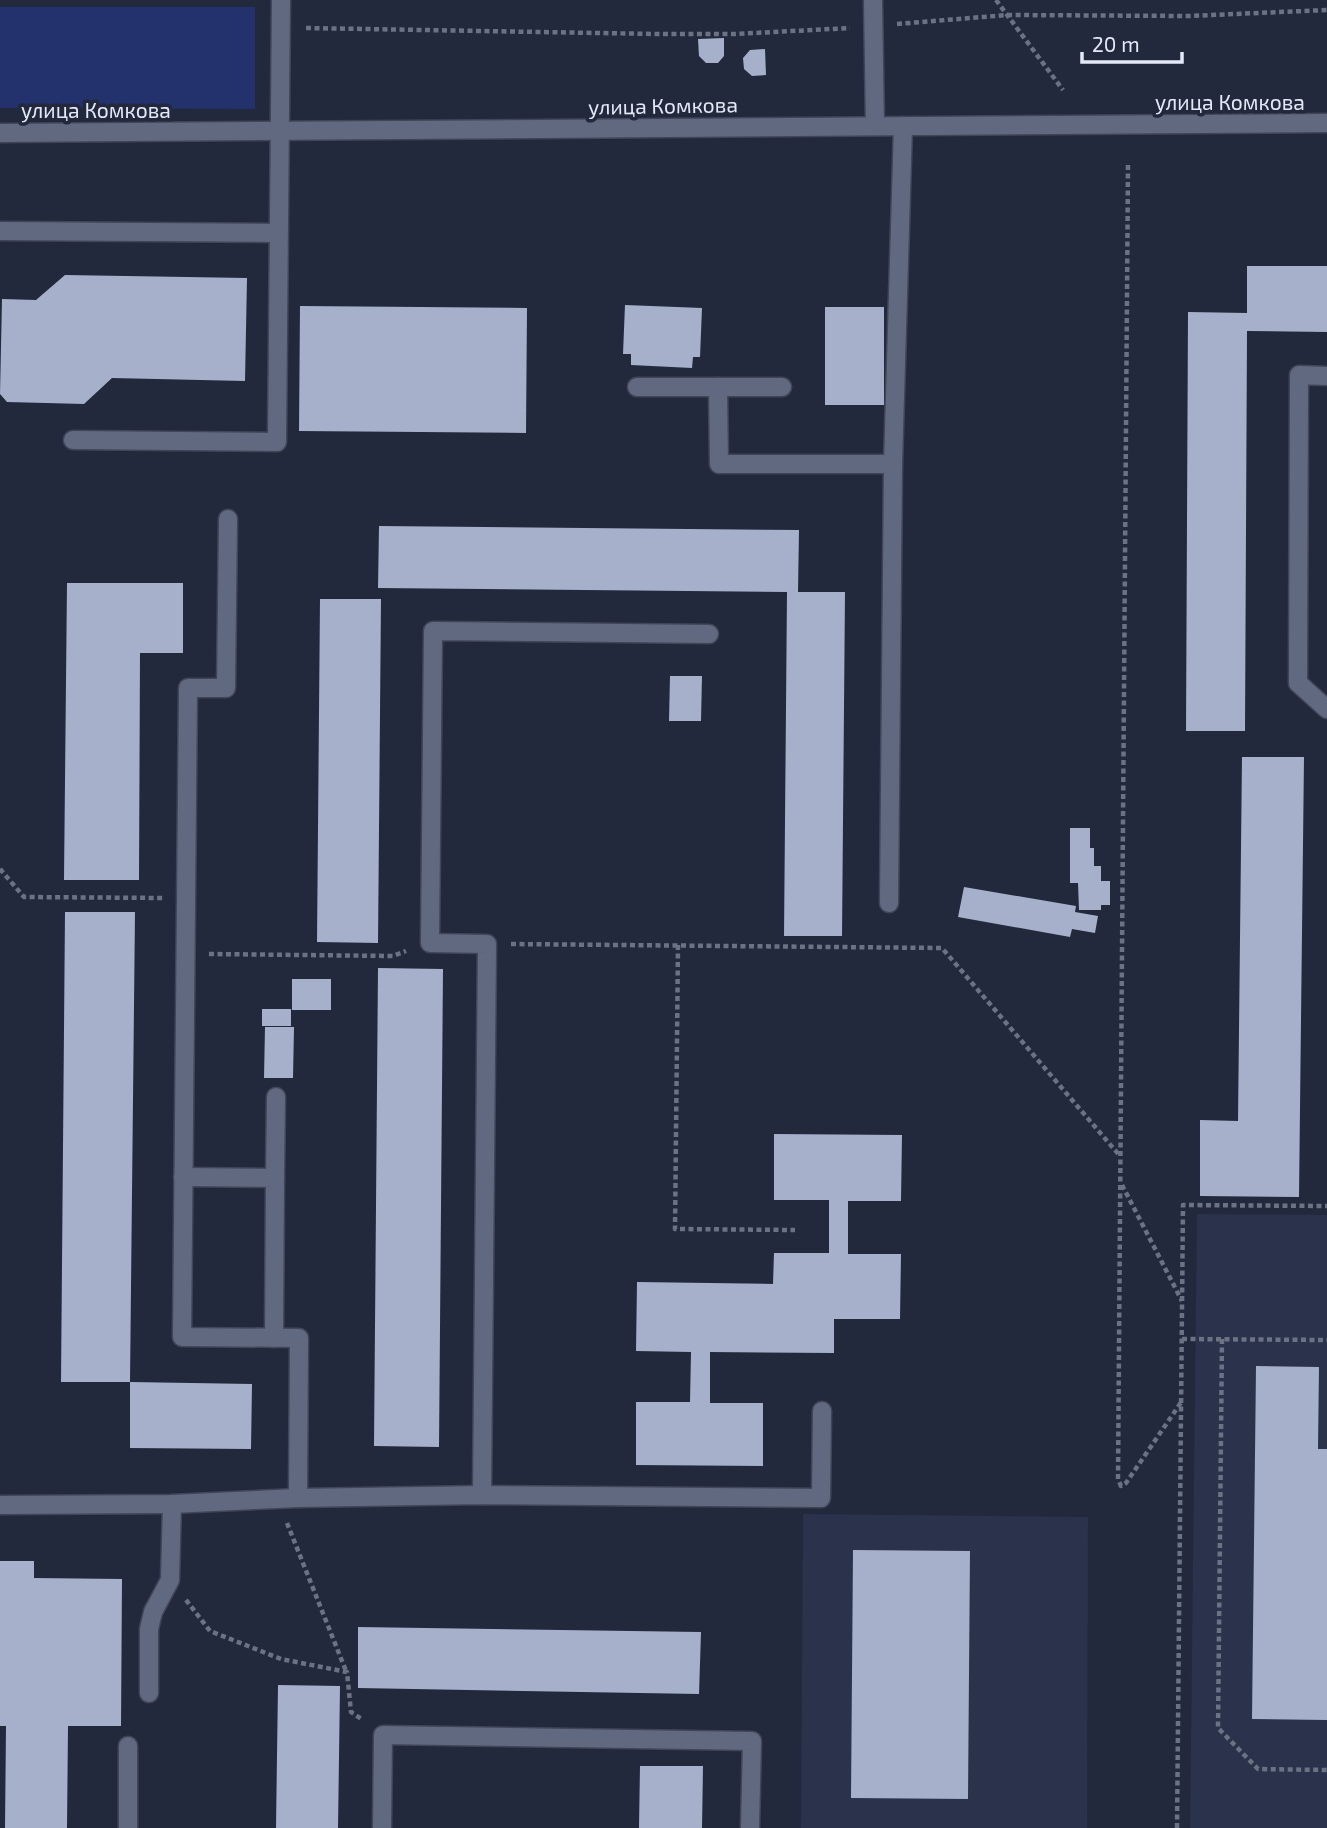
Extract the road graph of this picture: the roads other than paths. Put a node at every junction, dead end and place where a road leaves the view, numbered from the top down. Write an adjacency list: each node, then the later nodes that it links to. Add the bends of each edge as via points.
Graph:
1 (281, 0): 6 (street)
2 (873, 0): 4 (street)
3 (1327, 123): 5 (street, улица Комкова)
4 (876, 126): 5 (street, улица Комкова); 6 (street, улица Комкова)
5 (903, 126): 15 (street)
6 (281, 131): 7 (street, улица Комкова); 9 (street)
7 (0, 133)
8 (0, 231): 9 (street)
9 (278, 233): 14 (street, via 277,442)
10 (1327, 376): 18 (street, via 1299,376 1298,683)
11 (637, 387): 12 (street)
12 (718, 387): 13 (street); 15 (street, via 719,464)
13 (782, 387)
14 (73, 440)
15 (893, 464): 19 (street)
16 (228, 519): 21 (street, via 226,688 188,688)
17 (709, 634): 25 (street, via 433,631 430,943 487,944)
18 (1327, 709)
19 (889, 903)
20 (276, 1097): 22 (street)
21 (183, 1177): 22 (street); 23 (street, via 182,1337)
22 (275, 1178): 23 (street)
23 (274, 1338): 26 (street, via 299,1338)
24 (822, 1411): 25 (street, via 821,1498)
25 (482, 1495): 26 (street)
26 (298, 1498): 27 (street)
27 (172, 1504): 28 (street); 29 (street, via 170,1580 149,1629)
28 (0, 1505)
29 (149, 1693)
30 (128, 1746): 31 (street)
31 (128, 1828)
32 (382, 1828): 33 (street, via 383,1735 752,1741)
33 (750, 1828)

